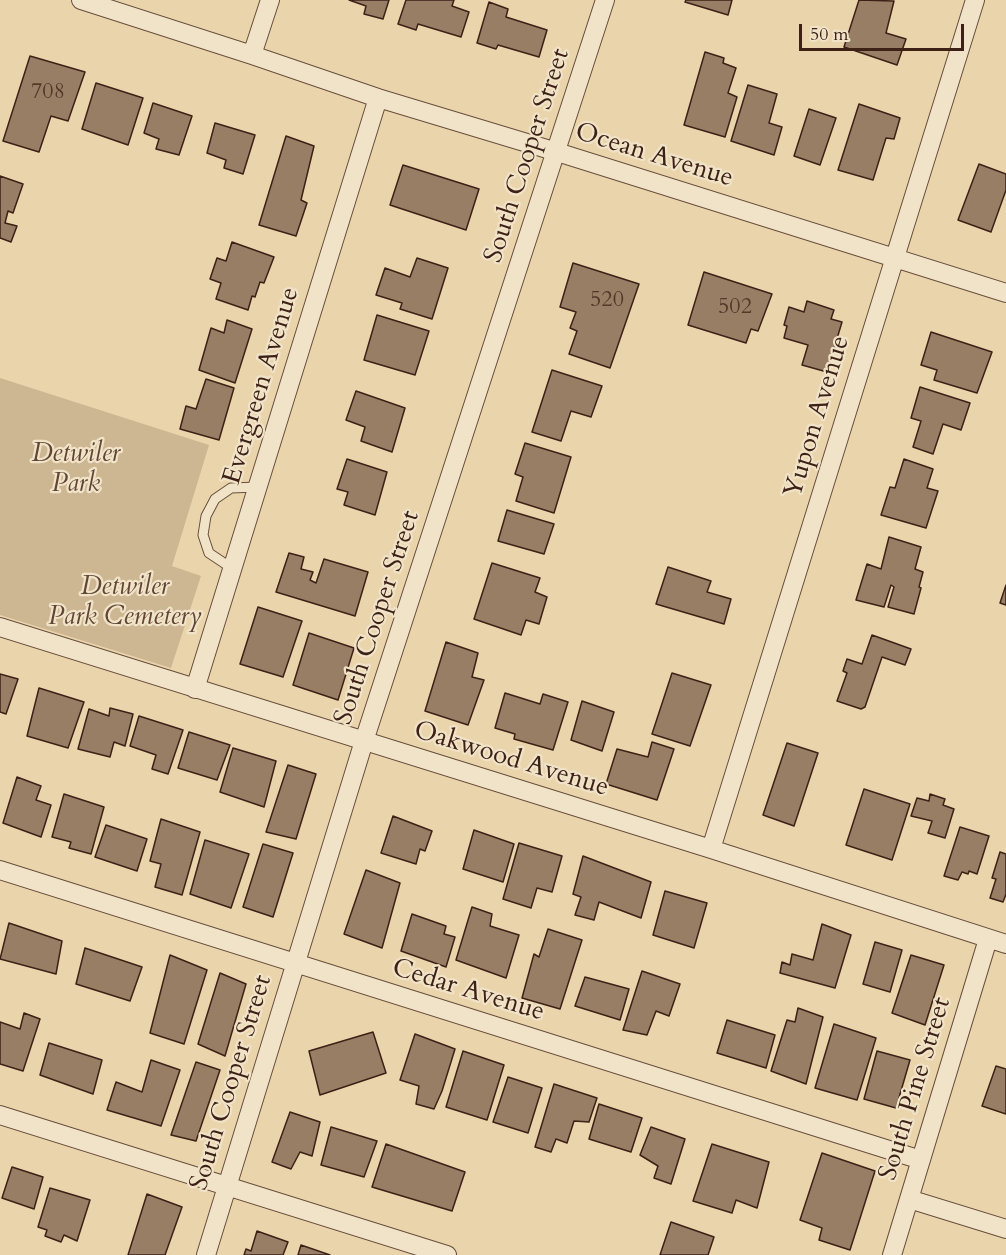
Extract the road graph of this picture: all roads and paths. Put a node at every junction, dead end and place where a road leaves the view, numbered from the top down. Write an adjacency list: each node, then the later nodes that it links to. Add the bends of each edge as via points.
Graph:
1 (81, 0): 5 (street, Ocean Avenue)
2 (270, 0): 5 (street)
3 (605, 0): 7 (street, South Cooper Street)
4 (975, 0): 8 (street, Yupon Avenue)
5 (252, 55): 6 (street, Ocean Avenue)
6 (378, 98): 7 (street, Ocean Avenue); 10 (street, Evergreen Avenue)
7 (557, 152): 8 (street, Ocean Avenue); 14 (street, South Cooper Street)
8 (894, 258): 9 (street, Ocean Avenue); 15 (street, Yupon Avenue)
9 (1006, 293)
10 (258, 487): 11 (street, Evergreen Avenue); 11 (lane, via 231,488 215,499 206,516 203,535 209,553)
11 (233, 569): 13 (street, Evergreen Avenue)
12 (0, 627): 13 (street, Oakwood Avenue)
13 (195, 689): 14 (street, Oakwood Avenue)
14 (364, 741): 15 (street, Oakwood Avenue); 19 (street, South Cooper Street)
15 (711, 849): 17 (street, Oakwood Avenue)
16 (0, 870): 19 (street, Cedar Avenue)
17 (988, 939): 18 (street, Oakwood Avenue); 21 (street, South Pine Street)
18 (1006, 944)
19 (296, 963): 21 (street, Cedar Avenue); 22 (street, South Cooper Street)
20 (0, 1115): 22 (street)
21 (921, 1160): 23 (street, South Pine Street)
22 (226, 1186): 25 (street, South Cooper Street); 26 (street)
23 (909, 1199): 24 (street); 27 (street, South Pine Street)
24 (1006, 1229)
25 (206, 1255)
26 (447, 1255)
27 (892, 1255)

